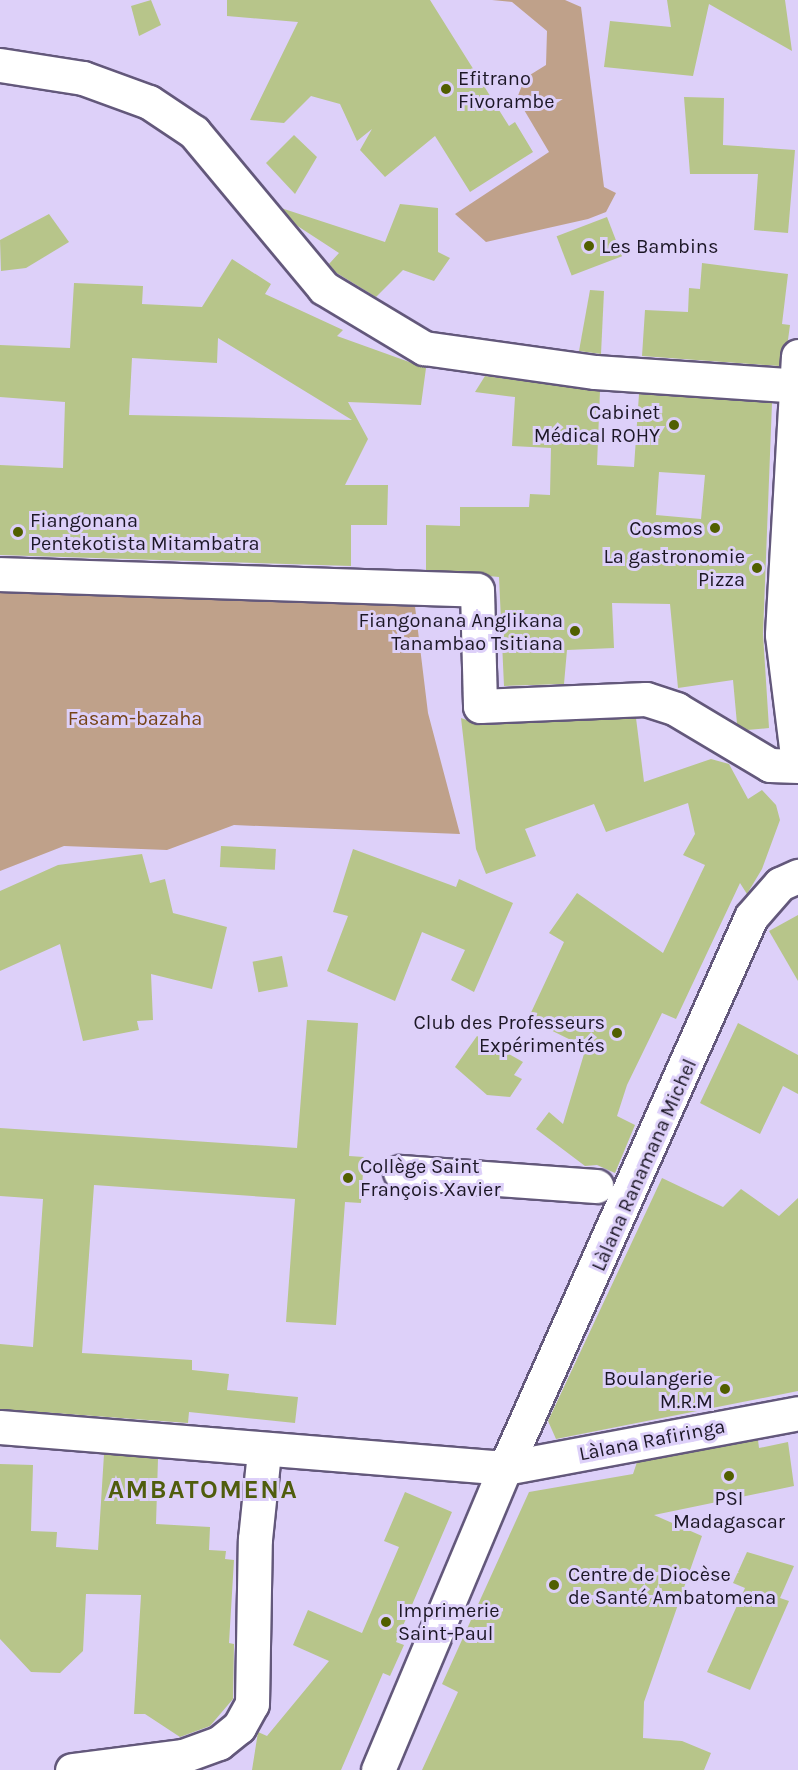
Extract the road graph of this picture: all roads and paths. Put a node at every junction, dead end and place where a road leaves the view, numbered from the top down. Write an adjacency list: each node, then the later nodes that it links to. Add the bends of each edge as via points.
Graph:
1 (0, 65): 2 (street, via 84,78 149,102 194,132 324,288 424,348 594,372)
2 (797, 376): 4 (street, via 782,635)
3 (0, 574): 4 (street, via 477,590 480,706 646,699 676,709 771,765)
4 (798, 765)
5 (798, 876): 11 (street, Làlana Ranamana Michel, via 780,884 751,917)
6 (400, 1172): 7 (street)
7 (597, 1186)
8 (798, 1413): 11 (street, Làlana Rafiringa)
9 (0, 1427): 10 (street, Làlana Rafiringa)
10 (264, 1452): 11 (street, Làlana Rafiringa); 12 (street, via 255,1539 252,1704 239,1727 219,1743 183,1756)
11 (506, 1468): 13 (street, Làlana Ranamana Michel)
12 (72, 1770)
13 (378, 1770)

